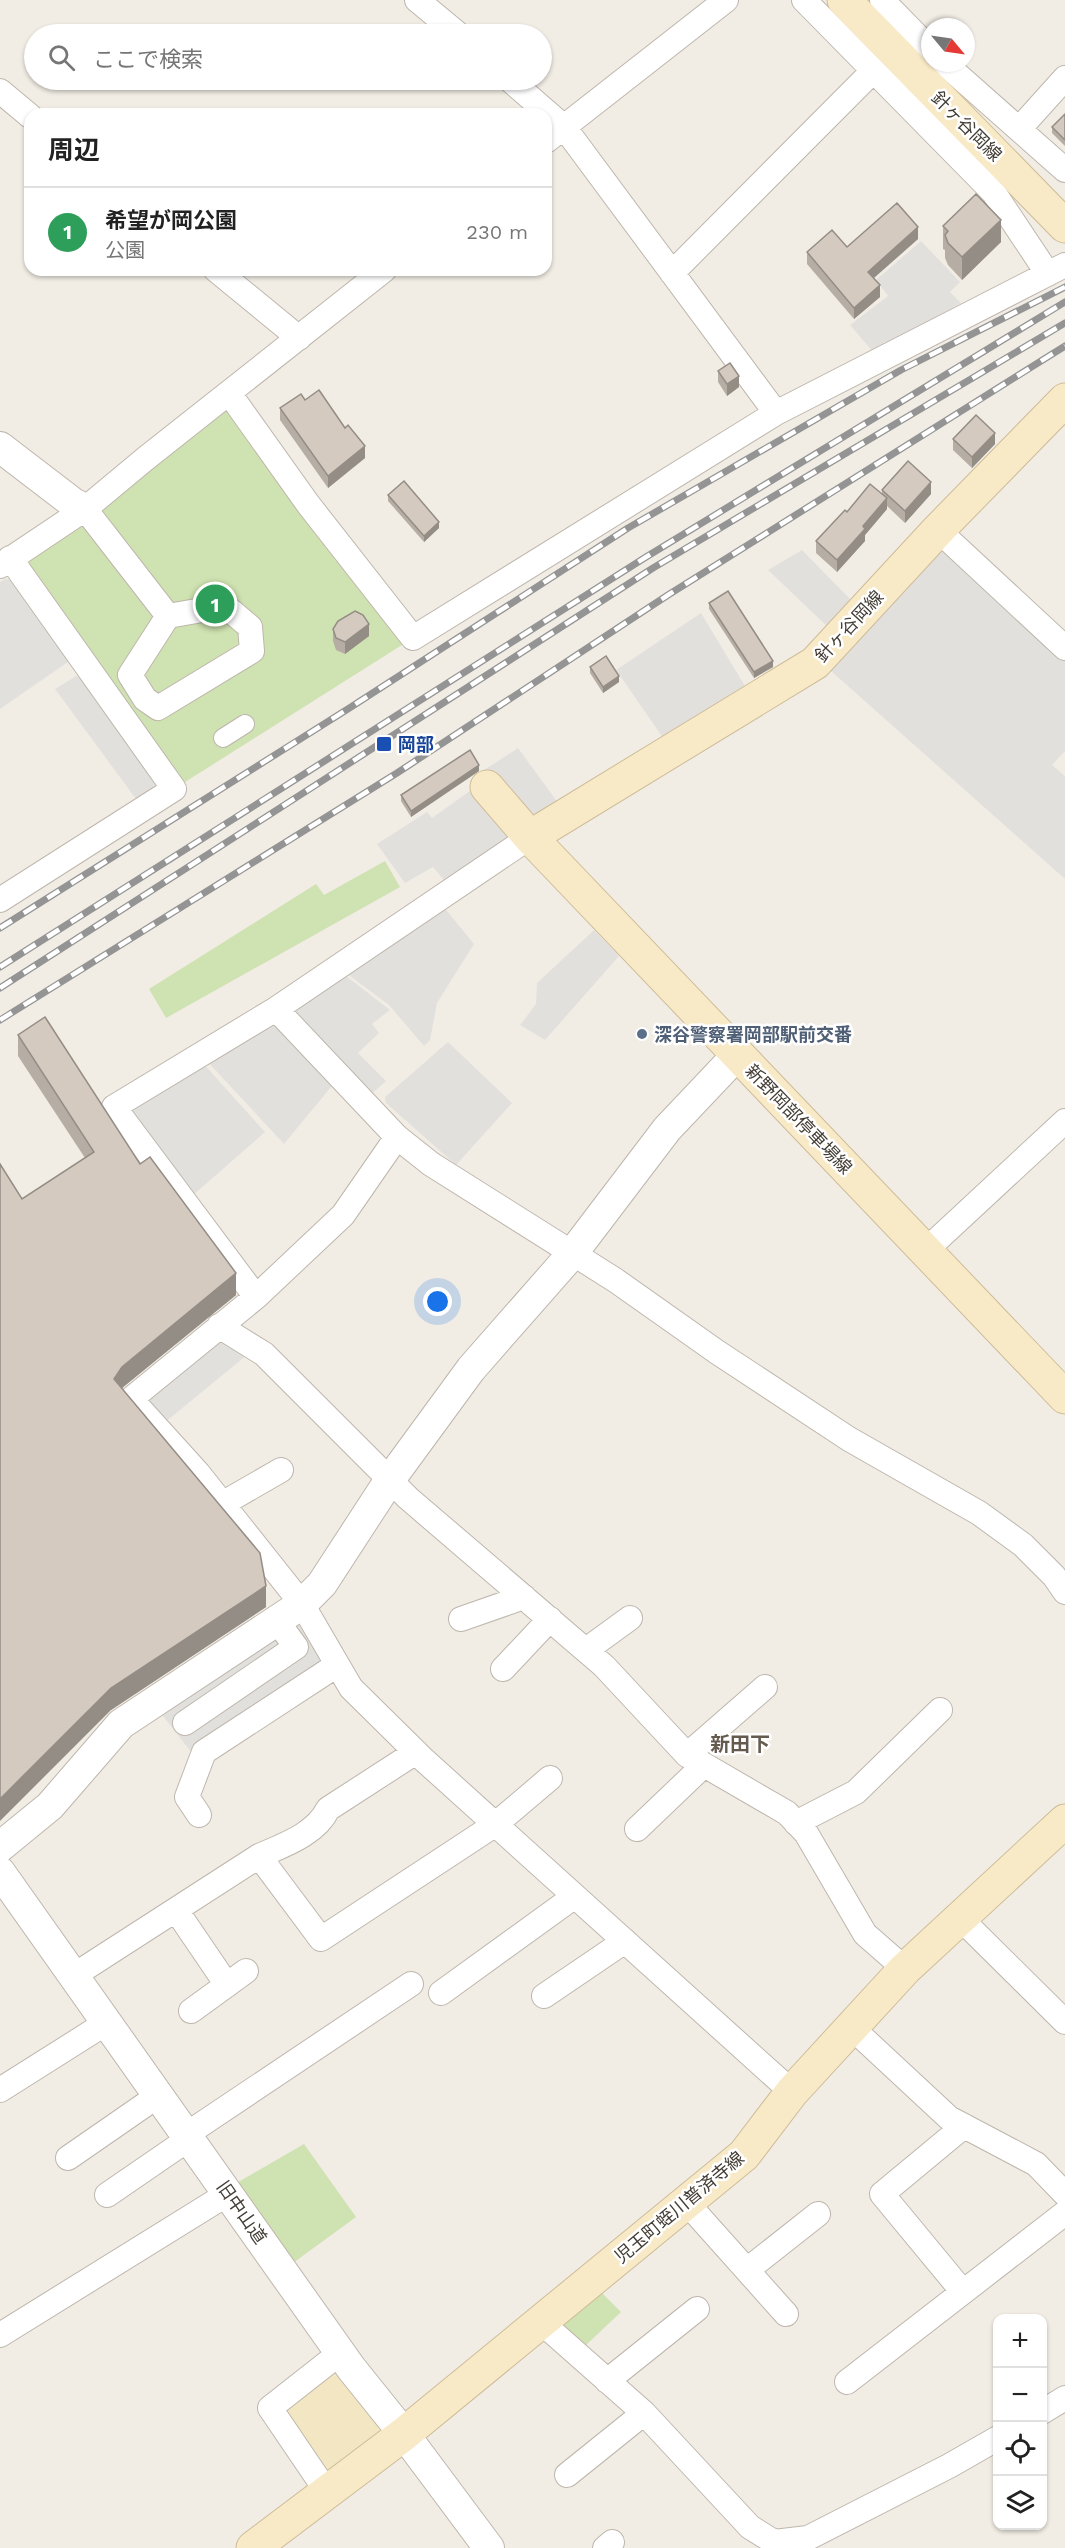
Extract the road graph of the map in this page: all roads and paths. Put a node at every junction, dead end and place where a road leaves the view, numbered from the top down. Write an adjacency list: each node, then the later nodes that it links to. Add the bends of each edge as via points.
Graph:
1 (417, 0): 6 (street)
2 (726, 0): 16 (street)
3 (804, 0): 8 (street)
4 (844, 0): 18 (main road, 針ヶ谷岡線)
5 (882, 0): 7 (street)
6 (446, 24)
7 (921, 40)
8 (873, 71): 19 (street, via 994,194); 20 (street)
9 (955, 72): 15 (street)
10 (1065, 78): 15 (street)
11 (518, 90): 13 (street)
12 (0, 92): 14 (street)
13 (533, 108)
14 (24, 111)
15 (1020, 128): 17 (street)
16 (555, 134): 20 (street)
17 (1065, 170)
18 (1065, 226)
19 (1057, 269): 26 (street)
20 (672, 273): 26 (street)
21 (223, 276): 23 (street)
22 (376, 276): 23 (street)
23 (299, 338): 24 (street)
24 (229, 393): 26 (street, via 413,638); 28 (street)
25 (1065, 400): 29 (main road, 針ヶ谷岡線)
26 (776, 413)
27 (0, 447): 28 (street)
28 (85, 509): 30 (street); 31 (street)
29 (938, 530): 32 (street); 36 (main road, 針ヶ谷岡線, via 815,663)
30 (5, 562): 37 (street, via 174,789)
31 (168, 616): 31 (street, via 225,606 250,627 252,651 158,708 145,699 130,675)
32 (1065, 648)
33 (245, 724): 34 (street)
34 (223, 738)
35 (487, 787): 36 (main road, 新野岡部停車場線)
36 (530, 837): 38 (street); 39 (main road, 新野岡部停車場線)
37 (0, 900)
38 (276, 1009): 41 (street); 44 (street, via 114,1107)
39 (738, 1054): 42 (main road, 新野岡部停車場線); 43 (street, via 667,1129)
40 (1065, 1121): 42 (street)
41 (397, 1137): 43 (street, via 431,1164); 44 (street, via 343,1215)
42 (925, 1251): 46 (main road, 新野岡部停車場線)
43 (572, 1254): 48 (street, via 471,1369); 50 (street, via 849,1439 979,1513 1023,1545)
44 (256, 1297): 45 (street)
45 (219, 1326): 48 (street, via 264,1354); 49 (street, via 131,1399)
46 (1065, 1397)
47 (280, 1470): 49 (street)
48 (389, 1481): 51 (street); 52 (street, via 322,1584)
49 (222, 1504): 52 (street)
50 (1065, 1592)
51 (524, 1597): 54 (street); 55 (street)
52 (302, 1604): 56 (street); 58 (street)
53 (630, 1618): 57 (street)
54 (461, 1619)
55 (550, 1619): 57 (street); 59 (street)
56 (277, 1621): 62 (street, via 296,1647); 71 (street, via 121,1724 50,1806)
57 (586, 1650): 64 (street)
58 (337, 1665): 63 (street, via 351,1688); 66 (street, via 204,1752 187,1797)
59 (502, 1669)
60 (765, 1687): 64 (street)
61 (940, 1710): 67 (street, via 856,1792)
62 (185, 1723)
63 (416, 1752): 68 (street); 72 (street, via 328,1809 321,1823)
64 (695, 1760): 67 (street); 70 (street)
65 (550, 1778): 68 (street)
66 (199, 1815)
67 (796, 1822): 78 (street, via 865,1934)
68 (496, 1824): 72 (street, via 321,1939); 74 (street)
69 (1064, 1825): 76 (main road, 児玉町蛭川普済寺線)
70 (637, 1829)
71 (0, 1847)
72 (259, 1856): 75 (street)
73 (0, 1872): 79 (street, 旧中山道)
74 (575, 1896): 77 (street); 81 (street)
75 (176, 1910): 79 (street); 83 (street, via 237,1978)
76 (959, 1917): 78 (main road, 児玉町蛭川普済寺線); 84 (street)
77 (625, 1941): 82 (street); 88 (street)
78 (905, 1969): 86 (main road, 児玉町蛭川普済寺線)
79 (73, 1977): 85 (street, 旧中山道)
80 (411, 1984): 91 (street)
81 (441, 1993)
82 (544, 1996)
83 (191, 2011)
84 (1065, 2022)
85 (106, 2023): 87 (street); 89 (street, 旧中山道)
86 (850, 2026): 88 (main road, 児玉町蛭川普済寺線); 90 (street, via 949,2118)
87 (0, 2090)
88 (792, 2092): 96 (main road, 児玉町蛭川普済寺線, via 744,2155)
89 (159, 2095): 91 (street, 旧中山道); 92 (street)
90 (964, 2126): 94 (street, via 1036,2164); 100 (street, via 882,2194)
91 (189, 2136): 93 (street, 旧中山道); 95 (street)
92 (68, 2158)
93 (229, 2193): 104 (street); 105 (street, 旧中山道)
94 (1065, 2194)
95 (106, 2195)
96 (686, 2202): 99 (street); 103 (main road, 児玉町蛭川普済寺線)
97 (1065, 2213): 100 (street)
98 (818, 2214): 99 (street)
99 (747, 2270): 102 (street)
100 (963, 2292): 107 (street)
101 (697, 2308): 106 (street)
102 (786, 2314)
103 (541, 2322): 106 (street); 111 (main road, 児玉町蛭川普済寺線)
104 (0, 2335)
105 (340, 2353): 111 (street, 旧中山道); 114 (street, via 270,2408)
106 (607, 2381): 110 (street)
107 (847, 2382)
108 (1065, 2398): 109 (street)
109 (1047, 2409)
110 (644, 2414): 113 (street); 115 (street, via 750,2527 774,2542)
111 (404, 2434): 114 (main road, 児玉町蛭川普済寺線); 117 (street, 旧中山道)
112 (993, 2441): 115 (street)
113 (567, 2475)
114 (327, 2492): 116 (main road, 児玉町蛭川普済寺線)
115 (811, 2543)
116 (253, 2548)
117 (489, 2548)

